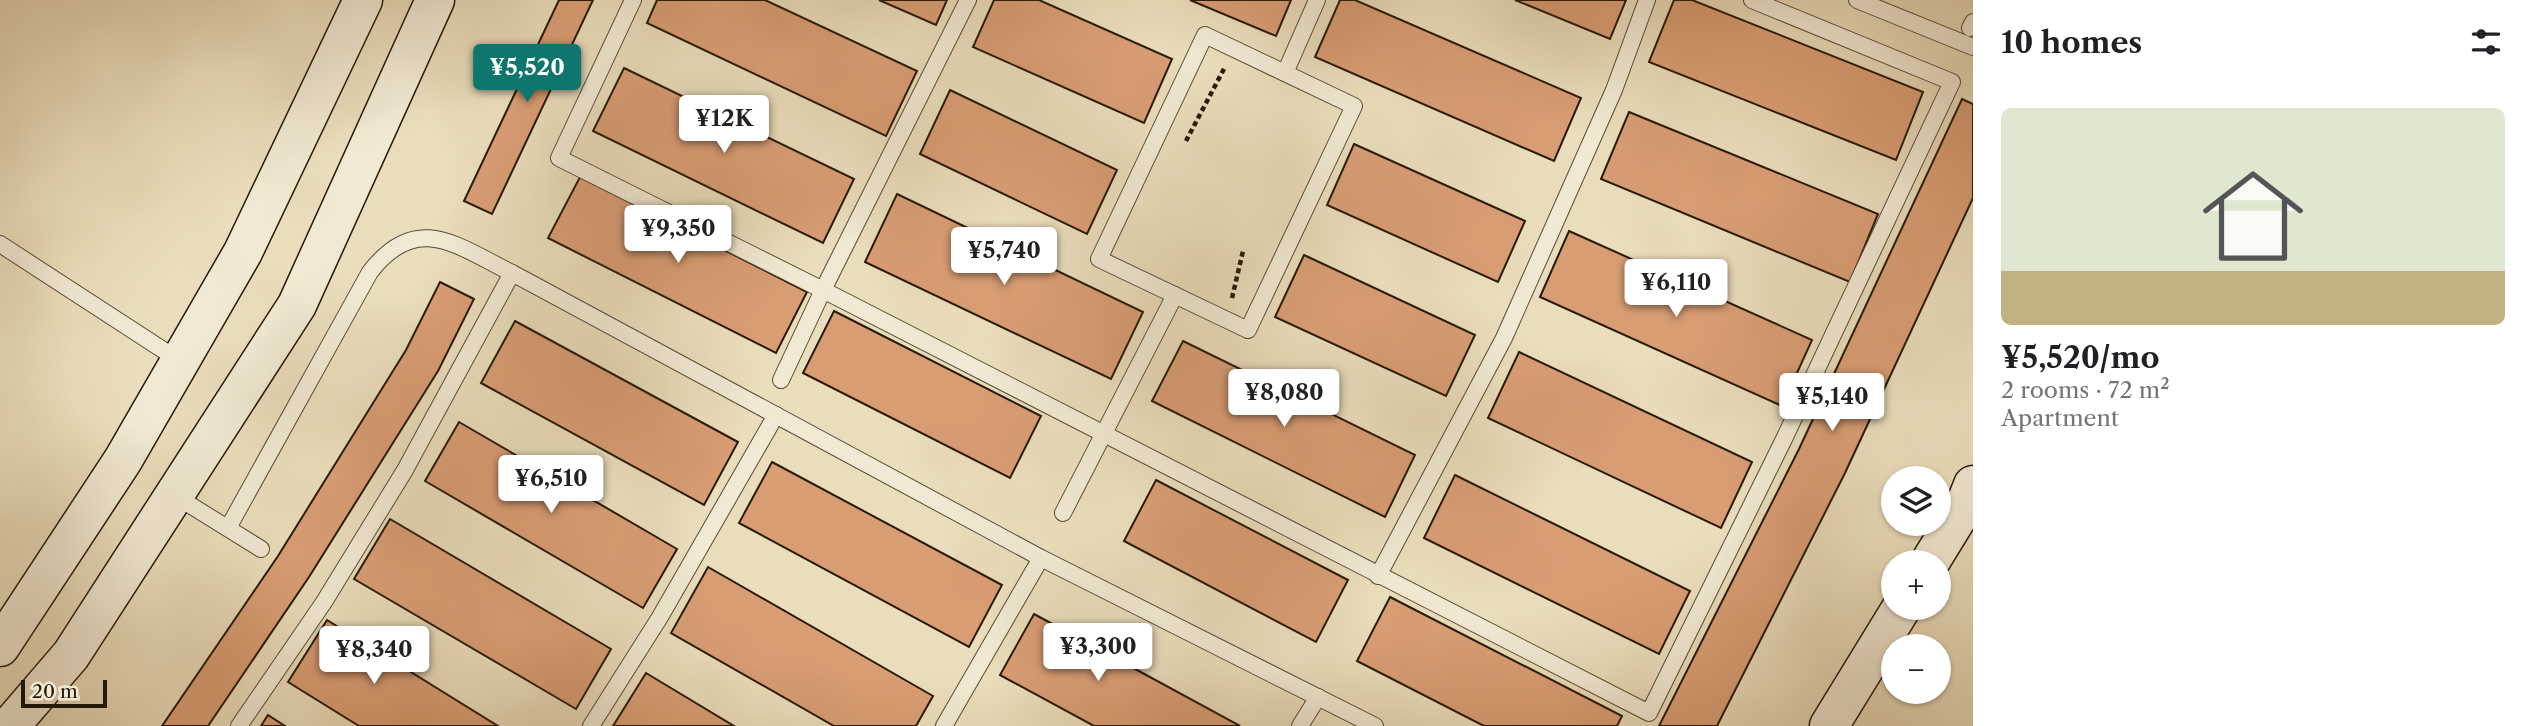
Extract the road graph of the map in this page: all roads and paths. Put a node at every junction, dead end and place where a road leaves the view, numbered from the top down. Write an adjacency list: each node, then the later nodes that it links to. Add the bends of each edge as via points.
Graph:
1 (363, 0): 19 (street, via 243,253)
2 (435, 0): 24 (street, via 297,305)
3 (633, 0): 16 (lane, via 559,158)
4 (968, 0): 16 (lane)
5 (1317, 0): 11 (lane)
6 (1647, 0): 30 (lane, via 1614,90 1504,338)
7 (1752, 0): 30 (lane, via 1952,82 1648,713)
8 (1857, 0): 9 (lane)
9 (1973, 47)
10 (1235, 50): 11 (lane); 12 (path); 17 (lane, via 1205,35 1099,259)
11 (1285, 73): 18 (lane, via 1354,106 1248,330)
12 (1186, 141)
13 (0, 244): 19 (lane)
14 (1243, 251): 18 (path)
15 (512, 273): 21 (lane); 26 (lane, via 442,239 400,243 383,256); 35 (lane, via 405,470 324,602)
16 (823, 290): 20 (lane); 22 (lane)
17 (1175, 295): 18 (lane); 22 (lane)
18 (1226, 319)
19 (180, 361): 32 (street, via 123,460)
20 (781, 380)
21 (776, 415): 29 (lane); 36 (lane, via 660,617)
22 (1104, 433): 25 (lane); 30 (lane)
23 (1973, 485): 28 (street)
24 (174, 495): 26 (lane); 34 (street, via 71,655)
25 (1063, 513)
26 (228, 528): 27 (lane)
27 (261, 549)
28 (1937, 550)
29 (1041, 558): 33 (lane); 37 (lane)
30 (1378, 576)
31 (1894, 620): 40 (street)
32 (0, 647)
33 (1318, 697): 38 (lane); 39 (lane)
34 (10, 726)
35 (239, 726)
36 (591, 726)
37 (944, 726)
38 (1300, 726)
39 (1375, 726)
40 (1829, 726)

